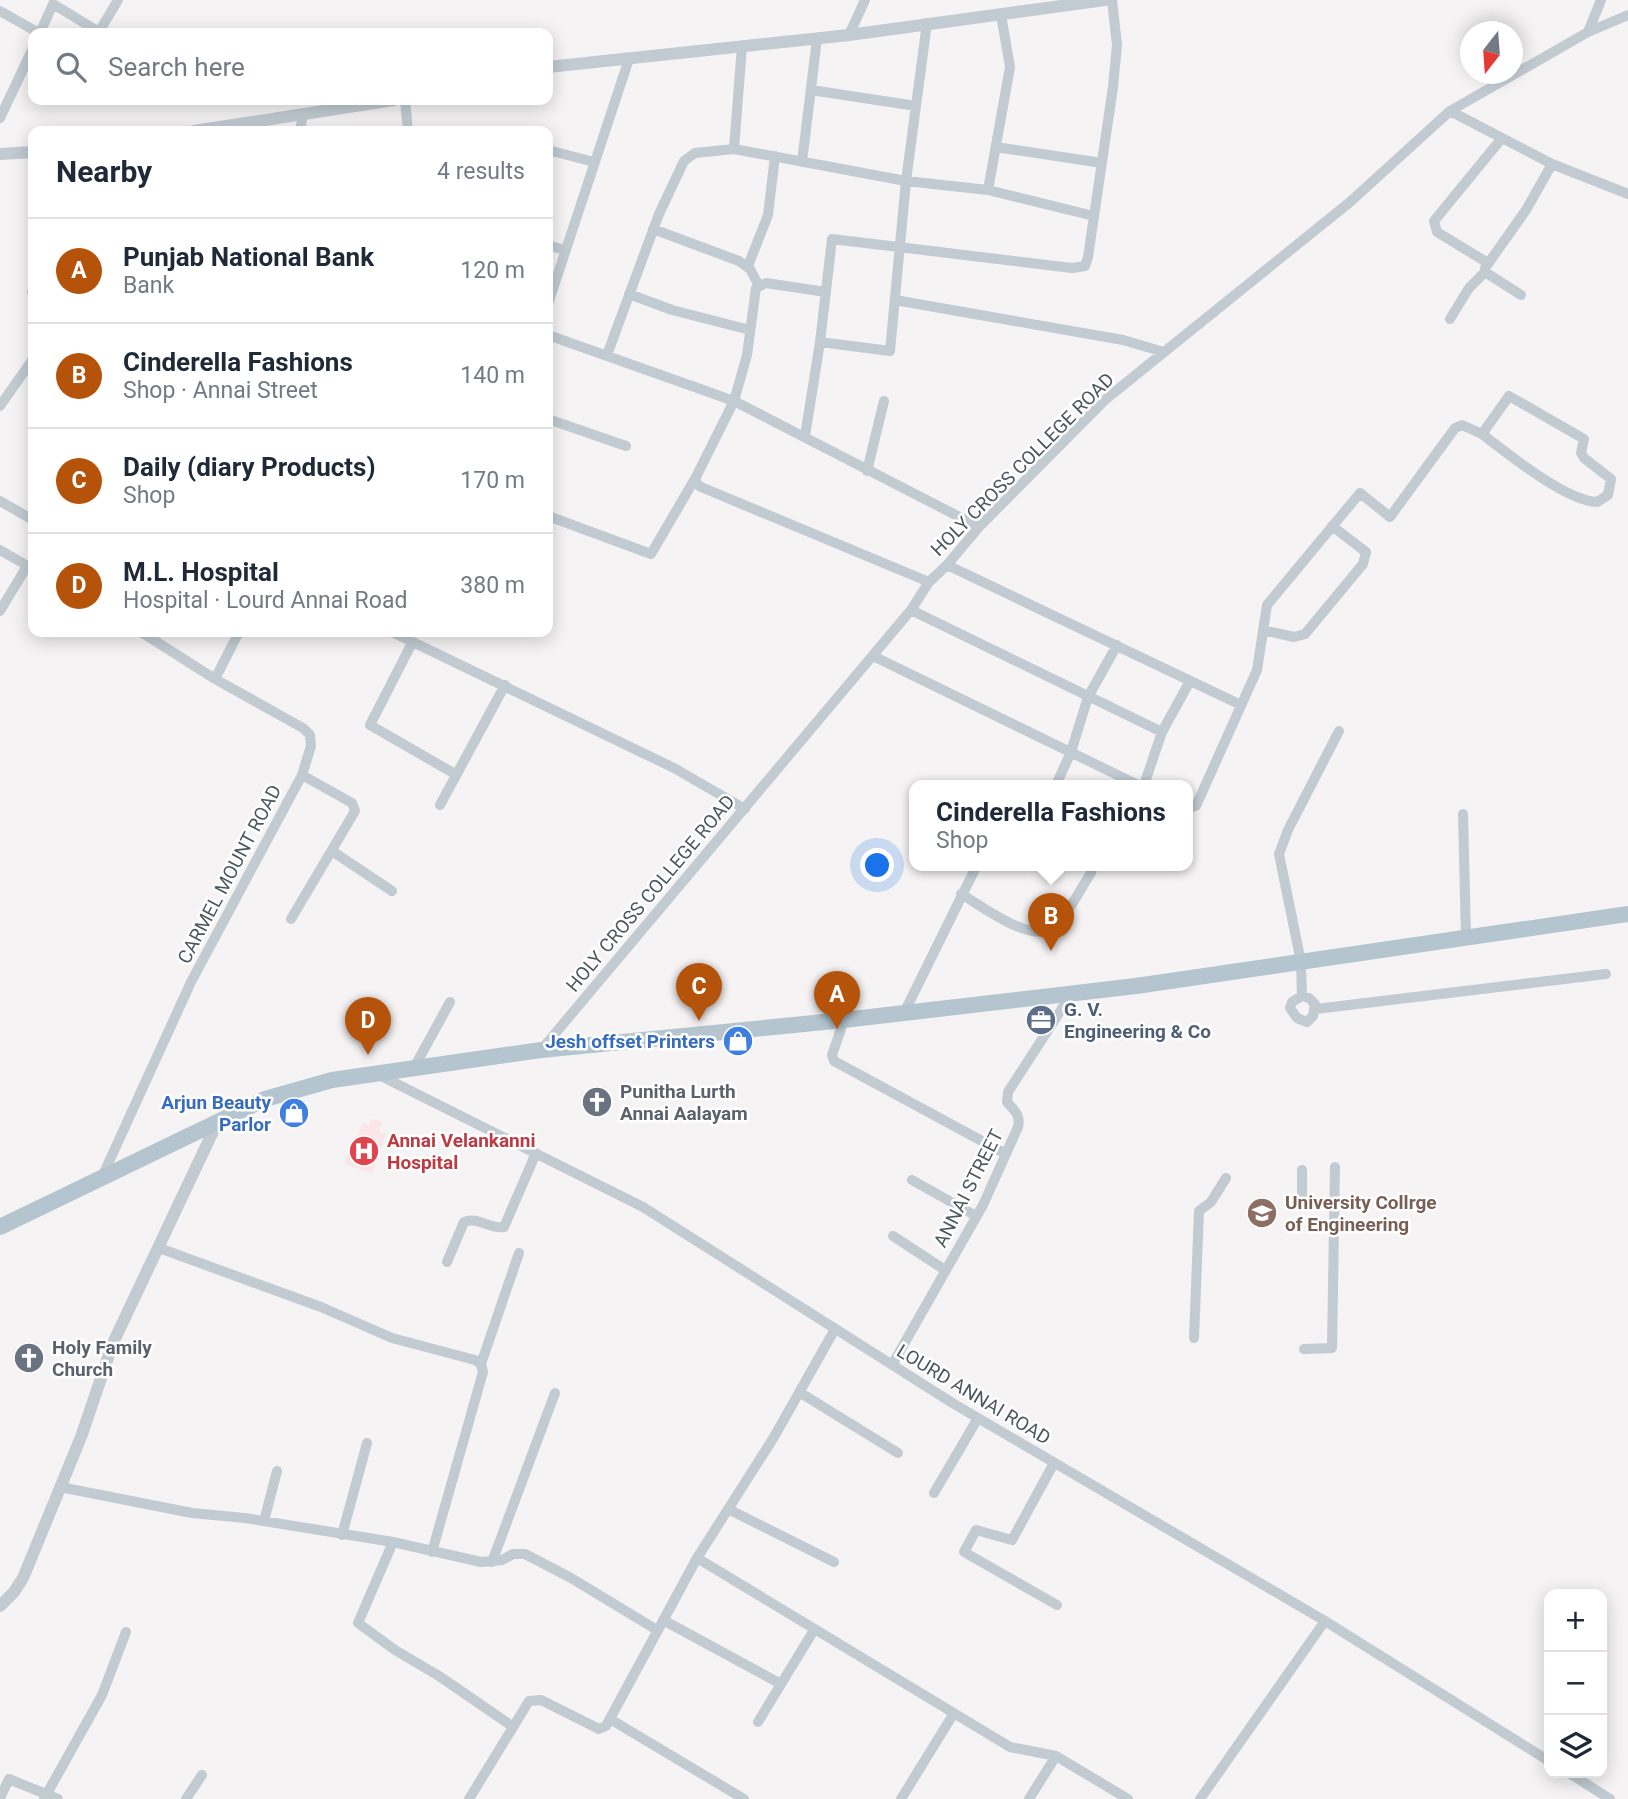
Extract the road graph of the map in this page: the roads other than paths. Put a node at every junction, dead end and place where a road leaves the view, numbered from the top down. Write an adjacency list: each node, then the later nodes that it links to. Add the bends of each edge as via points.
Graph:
1 (118, 0): 14 (street)
2 (865, 0): 16 (street)
3 (1105, 0): 8 (street)
4 (1112, 0): 41 (street, via 1117,45)
5 (1601, 0): 15 (street)
6 (50, 2): 12 (street); 13 (street)
7 (0, 11): 11 (street)
8 (1001, 15): 10 (street); 33 (street, via 1010,67)
9 (1628, 15): 15 (street, HOLY CROSS COLLEGE ROAD)
10 (927, 23): 16 (street); 25 (street)
11 (31, 28)
12 (42, 28)
13 (92, 28)
14 (101, 28)
15 (1588, 32): 26 (street, HOLY CROSS COLLEGE ROAD)
16 (849, 35): 17 (street)
17 (817, 39): 18 (street); 22 (street)
18 (742, 47): 20 (street); 34 (street)
19 (28, 59): 28 (street)
20 (629, 59): 21 (street); 39 (street)
21 (553, 67)
22 (811, 90): 25 (street); 40 (street)
23 (362, 105): 27 (street)
24 (405, 105): 31 (street)
25 (916, 106): 43 (street)
26 (1450, 111): 32 (street); 63 (street, HOLY CROSS COLLEGE ROAD, via 1350,202)
27 (303, 114): 29 (street); 30 (street)
28 (0, 118)
29 (226, 126)
30 (301, 126)
31 (408, 126)
32 (1502, 138): 42 (street); 52 (street, via 1434,221 1437,232)
33 (996, 146): 41 (street); 44 (street)
34 (733, 149): 38 (street); 47 (street, via 688,156)
35 (553, 151): 39 (street)
36 (28, 152): 37 (street)
37 (0, 154)
38 (775, 156): 40 (street); 51 (street, via 768,215)
39 (594, 162): 50 (street)
40 (802, 162): 43 (street)
41 (1102, 163): 46 (street)
42 (1552, 164): 45 (street); 52 (street)
43 (906, 181): 44 (street); 49 (street)
44 (988, 190): 46 (street)
45 (1628, 194)
46 (1094, 216): 49 (street, via 1086,263 1077,268)
47 (653, 229): 51 (street); 56 (street)
48 (553, 247): 50 (street)
49 (900, 248): 55 (street, via 832,239); 58 (street)
50 (564, 250): 54 (street)
51 (748, 266): 53 (street)
52 (1486, 267): 57 (street); 59 (street)
53 (759, 286): 55 (street, via 766,283); 60 (street)
54 (553, 287)
55 (825, 292): 62 (street)
56 (629, 294): 60 (street); 64 (street)
57 (1521, 295)
58 (895, 300): 62 (street, via 890,351); 63 (street, via 1123,340)
59 (1450, 319)
60 (750, 330): 66 (street)
61 (553, 337): 64 (street)
62 (820, 342): 71 (street)
63 (1164, 352): 79 (street, HOLY CROSS COLLEGE ROAD, via 1106,400)
64 (607, 355): 66 (street)
65 (28, 366): 68 (street)
66 (734, 401): 71 (street); 74 (street)
67 (884, 401): 73 (street)
68 (0, 406)
69 (553, 421): 72 (street)
70 (1482, 434): 70 (street, via 1509,397 1584,439 1584,458 1611,479 1608,495 1597,502 1579,498 1530,470); 78 (street, via 1462,425 1455,428 1390,517 1360,493)
71 (805, 436): 73 (street)
72 (626, 446)
73 (867, 471): 79 (street)
74 (698, 472): 77 (street, via 651,554); 84 (street, via 696,483 701,487)
75 (0, 501): 76 (street)
76 (28, 517)
77 (553, 518)
78 (1332, 526): 87 (street, via 1267,605); 87 (street, via 1366,552 1363,564 1305,634 1294,637)
79 (979, 527): 81 (street, HOLY CROSS COLLEGE ROAD)
80 (0, 550): 82 (street)
81 (947, 565): 84 (street, HOLY CROSS COLLEGE ROAD); 92 (street)
82 (28, 567)
83 (28, 571): 86 (street)
84 (929, 582): 85 (street, HOLY CROSS COLLEGE ROAD)
85 (911, 610): 93 (street, HOLY CROSS COLLEGE ROAD); 97 (street)
86 (0, 611)
87 (1263, 631): 98 (street, via 1257,670)
88 (149, 637): 94 (street)
89 (236, 637): 94 (street)
90 (401, 637): 91 (street)
91 (412, 643): 96 (street); 102 (street, via 370,725)
92 (1117, 645): 95 (street); 97 (street)
93 (873, 656): 101 (street); 109 (street, HOLY CROSS COLLEGE ROAD)
94 (215, 679): 103 (street, CARMEL MOUNT ROAD, via 308,732 311,746)
95 (1190, 681): 98 (street); 100 (street)
96 (505, 685): 102 (street); 109 (street, via 674,768)
97 (1088, 697): 100 (street); 101 (street)
98 (1241, 705): 108 (street)
99 (1339, 731): 119 (street, via 1279,854)
100 (1162, 732): 106 (street)
101 (1071, 752): 104 (street); 105 (street)
102 (455, 774): 107 (street)
103 (302, 775): 111 (street, via 354,805 355,814); 135 (street, CARMEL MOUNT ROAD, via 191,982)
104 (1058, 780)
105 (1130, 780)
106 (1143, 780)
107 (440, 805)
108 (1193, 807)
109 (745, 809): 127 (street, HOLY CROSS COLLEGE ROAD)
110 (1463, 814): 118 (street)
111 (332, 851): 114 (street); 117 (street)
112 (974, 871): 115 (street)
113 (1092, 871): 115 (street, via 1055,928 1048,930 1015,927)
114 (391, 891)
115 (961, 894): 125 (street)
116 (1628, 914): 118 (main road)
117 (291, 919)
118 (1466, 938): 119 (main road)
119 (1301, 962): 121 (main road); 122 (street)
120 (1606, 974): 124 (street)
121 (1072, 993): 125 (main road); 132 (street, ANNAI STREET, via 1008,1092 1007,1101 1020,1120)
122 (1302, 996): 124 (street); 124 (street, via 1290,1008 1297,1018 1307,1022)
123 (450, 1002): 128 (street)
124 (1316, 1009)
125 (904, 1013): 126 (main road)
126 (844, 1020): 127 (main road); 132 (street, via 834,1061)
127 (541, 1050): 128 (main road)
128 (415, 1066): 129 (main road)
129 (374, 1073): 130 (main road, via 265,1099); 131 (street, LOURD ANNAI ROAD)
130 (218, 1121): 135 (main road); 142 (street)
131 (536, 1153): 144 (street, via 504,1227 464,1222); 146 (street, LOURD ANNAI ROAD, via 643,1207)
132 (1006, 1154): 139 (street, ANNAI STREET)
133 (1335, 1167): 148 (street, via 1332,1348)
134 (1302, 1170): 138 (street)
135 (102, 1177): 140 (main road)
136 (1226, 1178): 147 (street, via 1199,1211)
137 (912, 1180): 139 (street)
138 (1302, 1203)
139 (976, 1216): 145 (street, ANNAI STREET)
140 (0, 1227)
141 (893, 1236): 145 (street)
142 (159, 1248): 149 (street, via 392,1338); 158 (street, via 113,1343)
143 (519, 1253): 149 (street)
144 (447, 1262)
145 (945, 1270): 150 (street, ANNAI STREET)
146 (835, 1329): 150 (street, LOURD ANNAI ROAD); 151 (street)
147 (1194, 1338)
148 (1304, 1349)
149 (481, 1364): 164 (street, via 483,1372)
150 (891, 1364): 153 (street, LOURD ANNAI ROAD)
151 (799, 1392): 155 (street); 160 (street)
152 (555, 1393): 166 (street)
153 (978, 1418): 156 (street, LOURD ANNAI ROAD); 159 (street)
154 (367, 1443): 162 (street)
155 (898, 1453)
156 (1054, 1463): 168 (street, via 1012,1540 976,1530 964,1552); 171 (street, LOURD ANNAI ROAD)
157 (277, 1471): 161 (street)
158 (60, 1487): 161 (street, via 192,1513); 169 (street, via 23,1578)
159 (934, 1493)
160 (728, 1509): 165 (street); 167 (street)
161 (264, 1521): 162 (street)
162 (342, 1535): 163 (street)
163 (393, 1542): 164 (street); 179 (street, via 358,1623)
164 (432, 1552): 166 (street)
165 (697, 1558): 170 (street); 173 (street)
166 (492, 1562): 172 (street, via 525,1553)
167 (834, 1562)
168 (1057, 1605)
169 (0, 1606)
170 (663, 1620): 172 (street); 175 (street)
171 (1325, 1621): 181 (street, LOURD ANNAI ROAD); 193 (street)
172 (657, 1630): 177 (street)
173 (814, 1630): 175 (street); 176 (street)
174 (126, 1632): 184 (street, via 102,1695)
175 (781, 1684): 178 (street)
176 (954, 1713): 180 (street, via 1010,1747); 190 (street)
177 (610, 1719): 179 (street, via 599,1729 533,1699); 189 (street)
178 (758, 1721)
179 (512, 1726): 188 (street)
180 (1056, 1756): 191 (street); 192 (street)
181 (1544, 1757)
182 (202, 1774): 187 (street)
183 (1577, 1778): 194 (street)
184 (45, 1796): 185 (street, via 9,1779); 186 (street)
185 (0, 1798)
186 (58, 1799)
187 (186, 1799)
188 (469, 1799)
189 (744, 1799)
190 (901, 1799)
191 (1029, 1799)
192 (1128, 1799)
193 (1200, 1799)
194 (1609, 1799)

